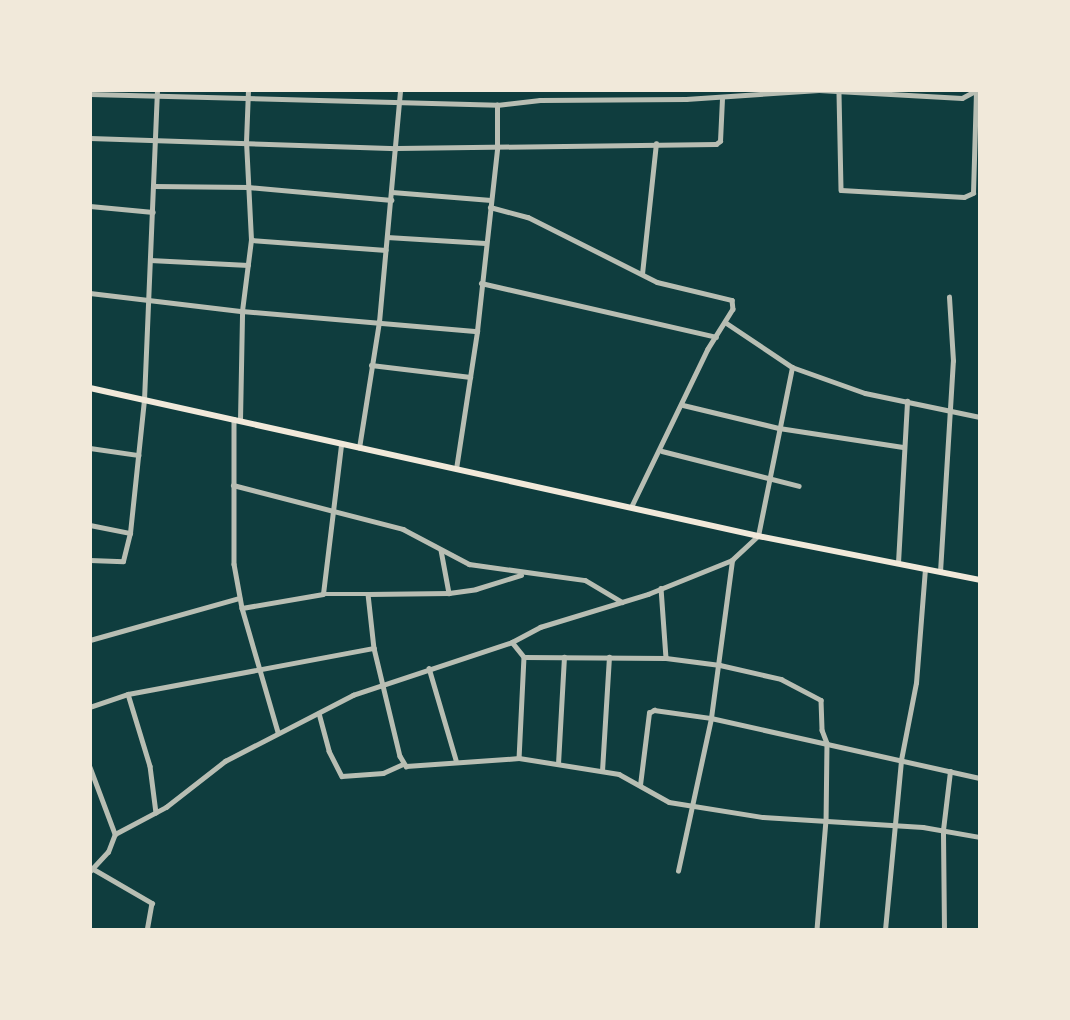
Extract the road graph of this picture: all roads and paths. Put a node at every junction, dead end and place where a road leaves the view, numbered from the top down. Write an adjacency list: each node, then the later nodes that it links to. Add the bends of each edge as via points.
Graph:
1 (400, 90): 8 (street)
2 (977, 91): 5 (street, via 962,98); 5 (street, via 973,193 964,197 841,190)
3 (157, 92): 4 (street); 6 (street); 11 (street)
4 (248, 93): 8 (street); 12 (street)
5 (839, 93): 7 (street, via 783,92)
6 (90, 94)
7 (723, 98): 9 (street, via 565,99); 13 (street, via 718,143)
8 (399, 100): 9 (street); 14 (street)
9 (497, 105): 15 (street)
10 (90, 138): 11 (street)
11 (155, 142): 12 (street); 16 (street)
12 (246, 142): 14 (street); 17 (street)
13 (656, 144): 15 (street); 30 (street)
14 (397, 148): 15 (street); 18 (street)
15 (497, 148): 20 (street)
16 (154, 186): 17 (street); 23 (street)
17 (248, 187): 19 (street); 25 (street)
18 (392, 192): 19 (street); 20 (street)
19 (391, 200): 24 (street)
20 (491, 200): 22 (street)
21 (90, 206): 23 (street)
22 (490, 207): 26 (street); 30 (street, via 528,217)
23 (153, 212): 28 (street)
24 (387, 237): 26 (street); 27 (street)
25 (251, 240): 27 (street); 29 (street)
26 (485, 243): 31 (street)
27 (386, 250): 36 (street)
28 (150, 260): 29 (street); 34 (street)
29 (248, 265): 35 (street)
30 (642, 274): 37 (street, via 657,282 729,297 733,309)
31 (482, 283): 38 (street); 39 (street)
32 (90, 293): 34 (street)
33 (949, 297): 47 (street, via 953,361)
34 (148, 301): 35 (street); 44 (street)
35 (242, 311): 36 (street); 49 (street)
36 (379, 322): 38 (street); 40 (street)
37 (725, 322): 39 (street); 41 (street)
38 (477, 330): 42 (street)
39 (716, 337): 46 (street)
40 (372, 365): 42 (street); 54 (street)
41 (792, 367): 45 (street, via 865,393); 50 (street)
42 (470, 377): 57 (street)
43 (90, 388): 44 (main road)
44 (144, 400): 49 (main road); 56 (street)
45 (907, 401): 47 (street); 52 (street)
46 (683, 405): 50 (street); 55 (street)
47 (948, 411): 48 (street); 71 (street)
48 (980, 417)
49 (237, 420): 51 (main road); 59 (street)
50 (779, 428): 52 (street); 58 (street)
51 (341, 444): 54 (main road); 62 (street)
52 (903, 447): 69 (street)
53 (90, 448): 56 (street)
54 (359, 448): 57 (main road)
55 (662, 451): 58 (street); 61 (street)
56 (138, 455): 64 (street)
57 (456, 470): 61 (main road)
58 (770, 478): 60 (street); 65 (street)
59 (233, 485): 62 (street); 78 (street, via 231,525)
60 (799, 486)
61 (632, 506): 65 (main road)
62 (333, 511): 66 (street, via 403,529); 76 (street)
63 (90, 525): 64 (street)
64 (130, 533): 67 (street, via 123,561)
65 (758, 536): 68 (street); 69 (main road)
66 (441, 550): 72 (street, via 470,564); 75 (street)
67 (90, 560)
68 (732, 560): 74 (street); 88 (street)
69 (898, 563): 70 (main road)
70 (925, 569): 71 (main road); 100 (street, via 916,683)
71 (940, 572): 73 (main road)
72 (524, 574): 75 (street); 79 (street, via 585,580)
73 (980, 580)
74 (662, 588): 79 (street); 87 (street)
75 (449, 593): 77 (street)
76 (323, 594): 77 (street); 80 (street)
77 (368, 594): 83 (street)
78 (239, 598): 80 (street); 81 (street)
79 (622, 602): 82 (street, via 540,627)
80 (242, 608): 90 (street)
81 (90, 640)
82 (512, 642): 84 (street); 89 (street)
83 (374, 648): 90 (street); 91 (street)
84 (524, 657): 85 (street); 98 (street)
85 (564, 657): 86 (street); 102 (street)
86 (609, 657): 87 (street); 104 (street)
87 (666, 658): 88 (street)
88 (720, 665): 95 (street); 97 (street, via 781,679 821,700 822,730)
89 (429, 668): 91 (street); 99 (street)
90 (258, 670): 92 (street); 96 (street)
91 (382, 683): 94 (street); 101 (street)
92 (128, 694): 93 (street); 111 (street, via 150,766)
93 (90, 707)
94 (320, 713): 96 (street); 101 (street, via 329,751 342,776 383,773)
95 (711, 718): 97 (street); 107 (street, via 651,711); 110 (street)
96 (278, 732): 111 (street, via 225,761)
97 (827, 743): 100 (street); 112 (street)
98 (519, 758): 99 (street); 102 (street)
99 (456, 760): 101 (street, via 411,768)
100 (901, 760): 105 (street); 113 (street)
101 (403, 764)
102 (558, 764): 104 (street)
103 (90, 767): 109 (street)
104 (602, 771): 107 (street, via 631,778)
105 (951, 771): 106 (street); 114 (street)
106 (980, 778)
107 (640, 785): 110 (street, via 658,798)
108 (90, 791): 109 (street)
109 (98, 791): 115 (street)
110 (694, 807): 112 (street, via 763,817); 118 (street)
111 (156, 813): 115 (street)
112 (826, 820): 113 (street); 120 (street)
113 (894, 825): 114 (street); 121 (street, via 894,868)
114 (943, 830): 116 (street); 122 (street)
115 (115, 834): 117 (street, via 108,852)
116 (980, 837)
117 (91, 869): 119 (street, via 152,903)
118 (678, 871)
119 (147, 930)
120 (817, 930)
121 (885, 930)
122 (944, 930)

